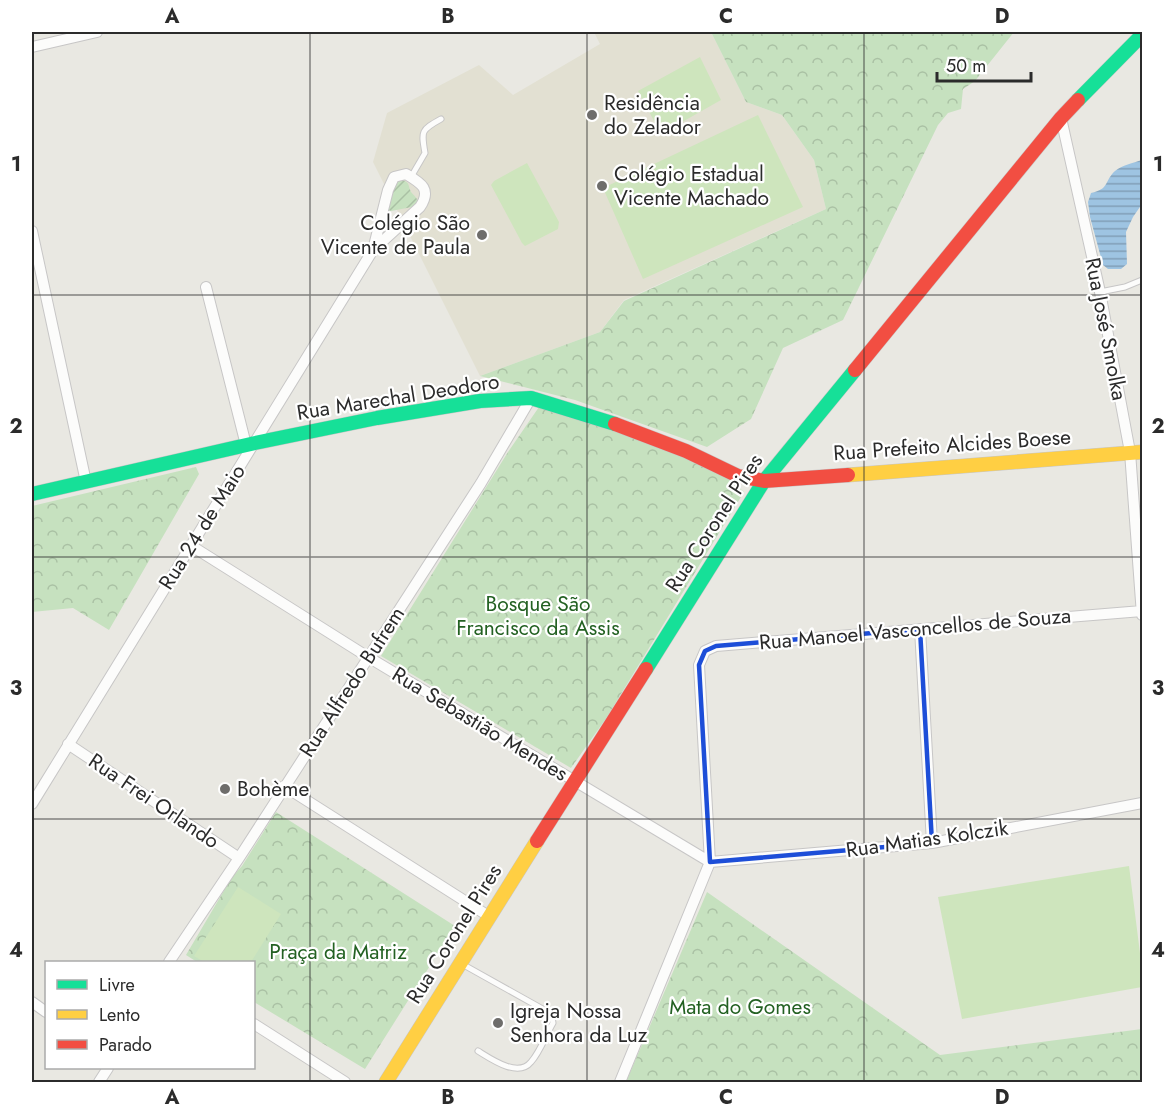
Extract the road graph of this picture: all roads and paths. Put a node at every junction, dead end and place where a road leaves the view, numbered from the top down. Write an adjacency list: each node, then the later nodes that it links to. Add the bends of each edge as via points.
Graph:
1 (97, 32): 3 (street)
2 (1143, 35): 4 (street, Rua Coronel Pires)
3 (32, 47)
4 (1061, 118): 11 (street, Rua José Smolka); 15 (street, Rua Coronel Pires)
5 (441, 119): 6 (lane, via 425,128 425,153)
6 (411, 177): 8 (street, Rua 24 de Maio, via 394,177); 8 (street, Rua 24 de Maio, via 420,182 426,199)
7 (32, 231): 16 (street)
8 (373, 250): 13 (street, Rua 24 de Maio)
9 (1143, 280): 11 (lane)
10 (206, 286): 13 (street)
11 (1100, 292): 14 (street, Rua José Smolka)
12 (531, 398): 13 (street, Rua Marechal Deodoro, via 480,401); 15 (street, Rua Marechal Deodoro, via 596,417 686,451 738,476); 21 (street, Rua Alfredo Bufrem)
13 (250, 444): 16 (street, Rua Marechal Deodoro); 18 (street, Rua 24 de Maio)
14 (1136, 452): 15 (street, Rua Prefeito Alcides Boese); 19 (street, Rua José Smolka)
15 (764, 481): 23 (street, Rua Coronel Pires)
16 (86, 482): 17 (street, Rua Marechal Deodoro)
17 (32, 494)
18 (190, 544): 21 (street, Rua Sebastião Mendes); 22 (street, Rua 24 de Maio)
19 (1142, 613): 20 (street, Rua Manoel Vasconcellos de Souza)
20 (920, 629): 27 (street); 29 (street, Rua Manoel Vasconcellos de Souza, via 716,646 705,651 699,665)
21 (368, 657): 23 (street, Rua Sebastião Mendes); 24 (street, Rua Alfredo Bufrem)
22 (68, 744): 26 (street, Rua 24 de Maio); 28 (street, Rua Frei Orlando)
23 (576, 780): 29 (street, Rua Sebastião Mendes); 30 (street, Rua Coronel Pires)
24 (284, 786): 28 (street, Rua Alfredo Bufrem); 30 (street)
25 (1143, 803): 27 (street, Rua Matias Kolczik)
26 (32, 804)
27 (932, 843): 29 (street, Rua Matias Kolczik)
28 (239, 858): 31 (street, Rua Alfredo Bufrem)
29 (711, 862): 41 (street)
30 (490, 917): 32 (street, Rua Coronel Pires)
31 (170, 961)
32 (461, 963): 36 (lane, via 552,1017 553,1023 525,1067 500,1065); 40 (street, Rua Coronel Pires)
33 (32, 1002): 34 (street)
34 (45, 1011)
35 (255, 1025): 39 (street)
36 (478, 1051)
37 (107, 1069): 38 (street)
38 (99, 1083)
39 (345, 1083)
40 (386, 1083)
41 (620, 1083)

